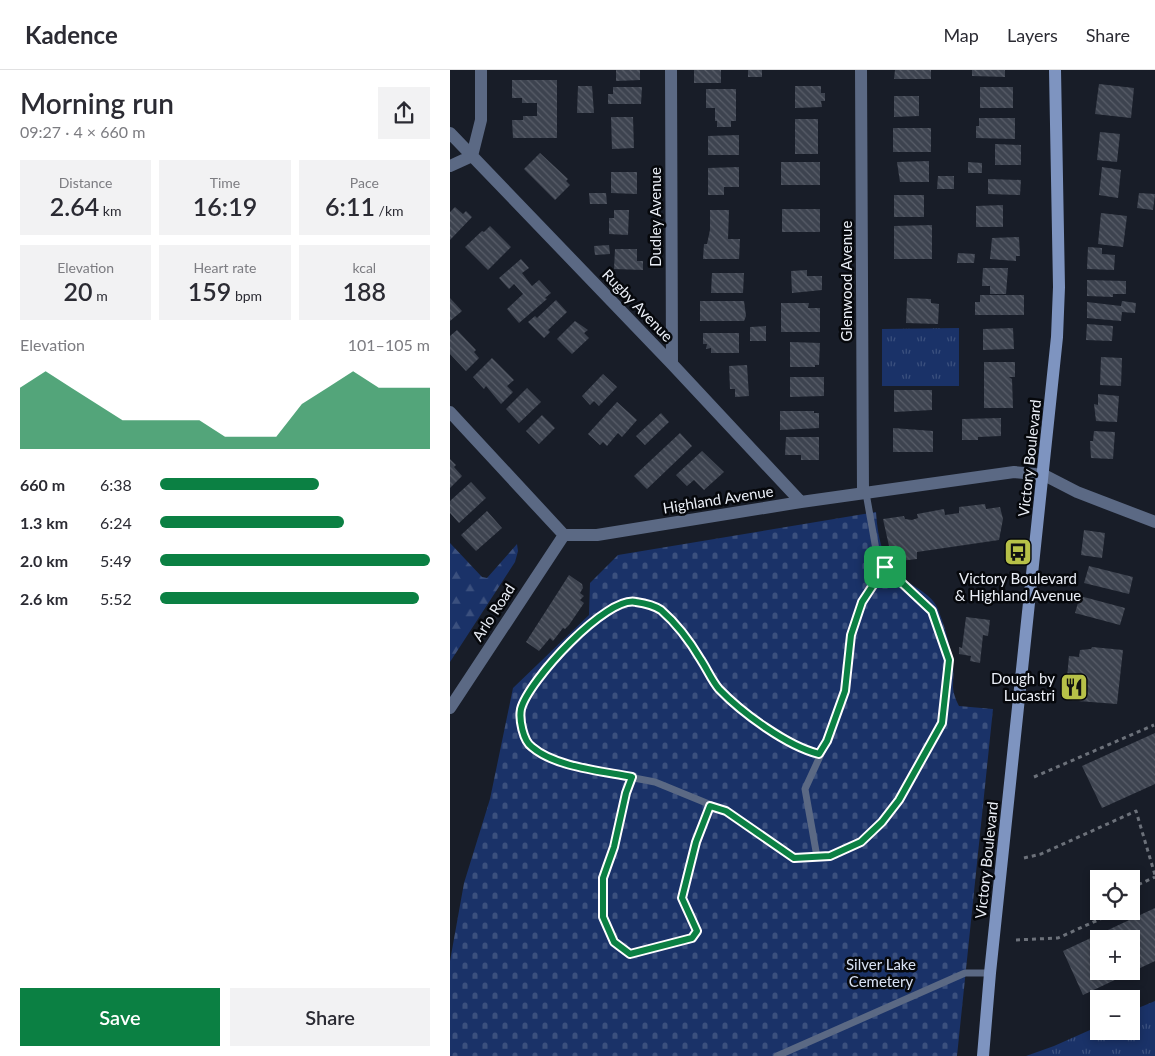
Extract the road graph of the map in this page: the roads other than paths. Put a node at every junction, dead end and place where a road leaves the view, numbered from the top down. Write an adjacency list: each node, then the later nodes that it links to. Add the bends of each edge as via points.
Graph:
1 (480, 70): 6 (street, via 481,120)
2 (671, 70): 8 (street, Dudley Avenue)
3 (861, 70): 11 (street, Glenwood Avenue)
4 (1055, 70): 10 (main road, Victory Boulevard, via 1060,287)
5 (450, 132): 6 (street, Rugby Avenue)
6 (472, 156): 7 (street); 8 (street, Rugby Avenue)
7 (450, 166)
8 (672, 364): 12 (street, Rugby Avenue)
9 (450, 412): 14 (street)
10 (1044, 475): 11 (street, Highland Avenue, via 1014,472); 13 (street, via 1077,492); 21 (main road, Victory Boulevard)
11 (865, 493): 12 (street, Highland Avenue); 15 (lane, via 878,561)
12 (801, 502): 14 (street, Highland Avenue, via 597,535)
13 (1155, 522)
14 (564, 535): 16 (street, Arlo Road)
15 (885, 567): 17 (lane, via 862,602 851,635 845,691); 20 (lane, via 932,611 949,660 942,723 899,800 882,822 861,842 830,856)
16 (450, 708)
17 (819, 754): 18 (lane, via 805,750 750,716 718,688 694,648 660,609 634,601 613,608 582,630 533,685 521,709 523,731 531,747 566,765); 20 (lane, via 805,789)
18 (632, 777): 19 (lane, via 655,782); 19 (lane, via 603,878 603,917 614,942 630,954 692,938 697,931 682,898 696,842)
19 (710, 806): 20 (lane, via 726,811 794,858)
20 (817, 858)
21 (990, 972): 22 (lane, via 965,973); 23 (main road, Victory Boulevard)
22 (777, 1056)
23 (983, 1056)

